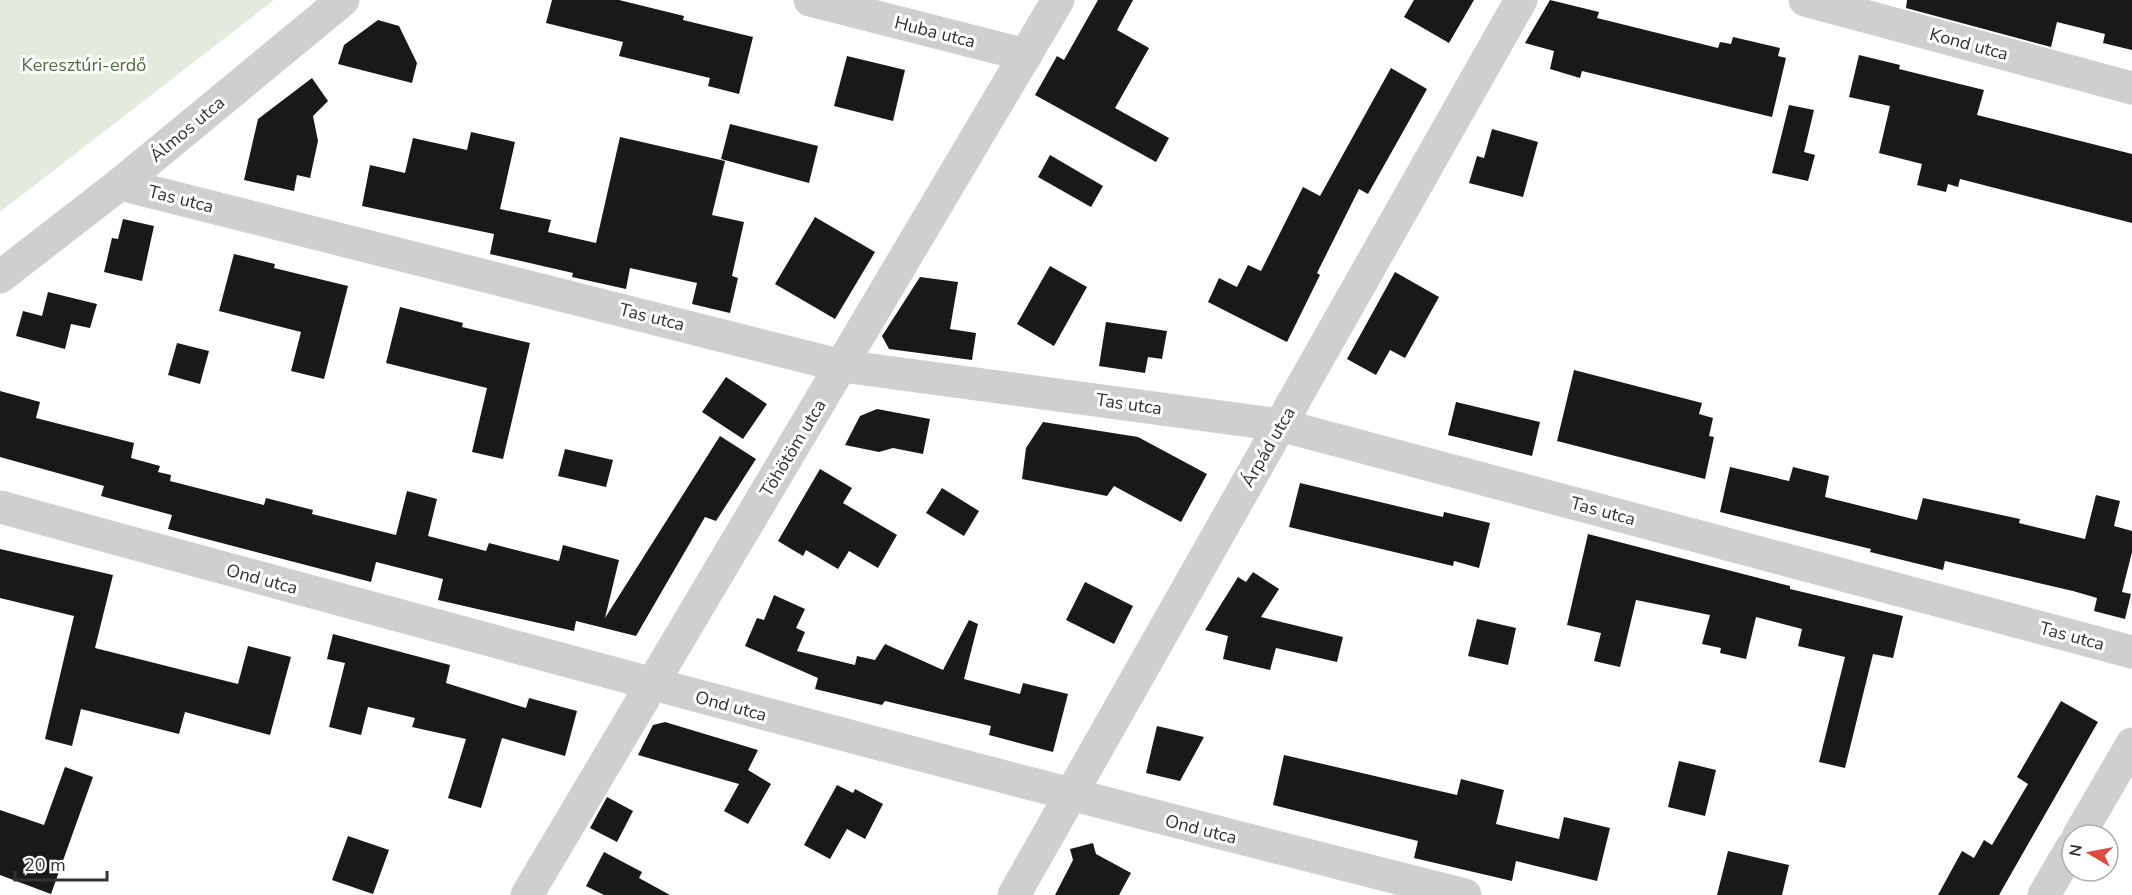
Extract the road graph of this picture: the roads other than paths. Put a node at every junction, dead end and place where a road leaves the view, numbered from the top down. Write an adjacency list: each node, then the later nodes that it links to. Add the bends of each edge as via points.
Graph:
1 (343, 0): 8 (street, Álmos utca)
2 (810, 0): 6 (street, Huba utca)
3 (1058, 0): 6 (street, Töhötöm utca)
4 (1521, 0): 11 (street, Árpád utca)
5 (1806, 0): 7 (street, Kond utca)
6 (1026, 55): 10 (street, Töhötöm utca)
7 (2132, 88)
8 (120, 183): 9 (street, Álmos utca); 10 (street, Tas utca)
9 (0, 277)
10 (842, 366): 11 (street, Tas utca); 14 (street, Töhötöm utca)
11 (1280, 425): 13 (street, Tas utca); 17 (street, Árpád utca)
12 (0, 507): 14 (street, Ond utca)
13 (2132, 652)
14 (652, 686): 17 (street, Ond utca); 20 (street, Töhötöm utca)
15 (2132, 744): 16 (street)
16 (2122, 780): 18 (street)
17 (1070, 796): 21 (street, Árpád utca); 22 (street, Ond utca)
18 (2088, 823)
19 (2060, 868): 23 (street)
20 (527, 895)
21 (1014, 895)
22 (1465, 895)
23 (2044, 895)

